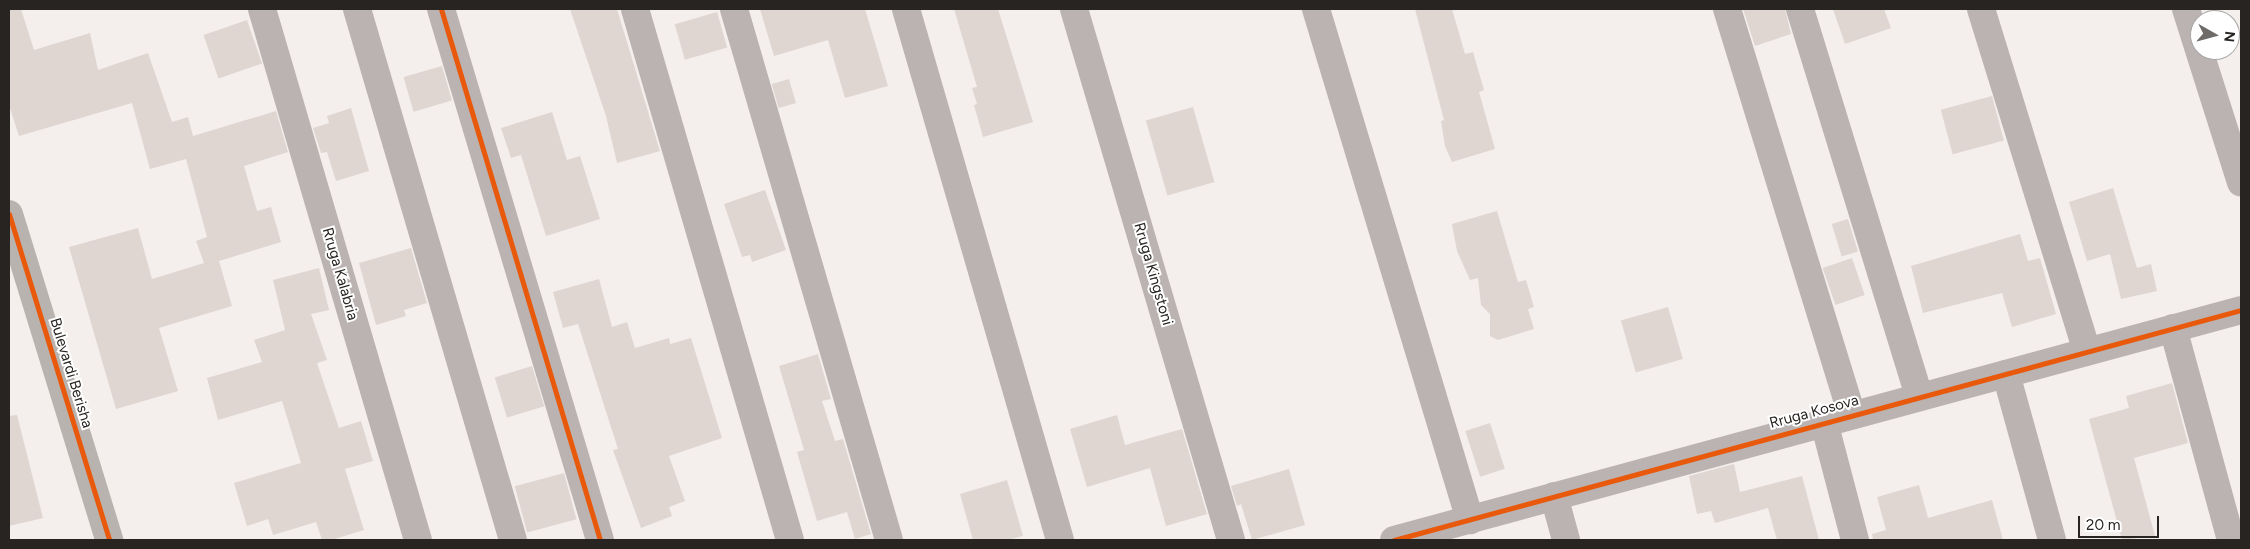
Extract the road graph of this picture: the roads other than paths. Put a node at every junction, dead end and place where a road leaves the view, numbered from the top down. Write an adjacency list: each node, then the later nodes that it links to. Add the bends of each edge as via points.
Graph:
1 (262, 9): 25 (street, Rruga Kalabria)
2 (357, 9): 26 (street)
3 (441, 9): 27 (street)
4 (635, 9): 28 (street)
5 (734, 9): 29 (street)
6 (906, 9): 30 (street)
7 (1074, 9): 31 (street, Rruga Kingstoni)
8 (1316, 9): 23 (street)
9 (1727, 9): 20 (street)
10 (1800, 9): 19 (street)
11 (1981, 9): 17 (street)
12 (2186, 9): 13 (street)
13 (2241, 182)
14 (9, 214): 24 (main road, Bulevardi Berisha)
15 (2241, 310): 16 (street, Rruga Kosova)
16 (2173, 328): 17 (street, Rruga Kosova); 36 (street)
17 (2087, 351): 18 (street, Rruga Kosova)
18 (2006, 374): 19 (street, Rruga Kosova); 35 (street)
19 (1920, 396): 20 (street, Rruga Kosova)
20 (1852, 415): 21 (street, Rruga Kosova)
21 (1824, 422): 22 (street, Rruga Kosova); 34 (street)
22 (1554, 496): 23 (street, Rruga Kosova); 33 (street)
23 (1470, 520): 32 (street, Rruga Kosova)
24 (109, 540)
25 (418, 540)
26 (513, 540)
27 (600, 540)
28 (790, 540)
29 (889, 540)
30 (1060, 540)
31 (1232, 540)
32 (1394, 540)
33 (1566, 540)
34 (1855, 540)
35 (2052, 540)
36 (2231, 540)

